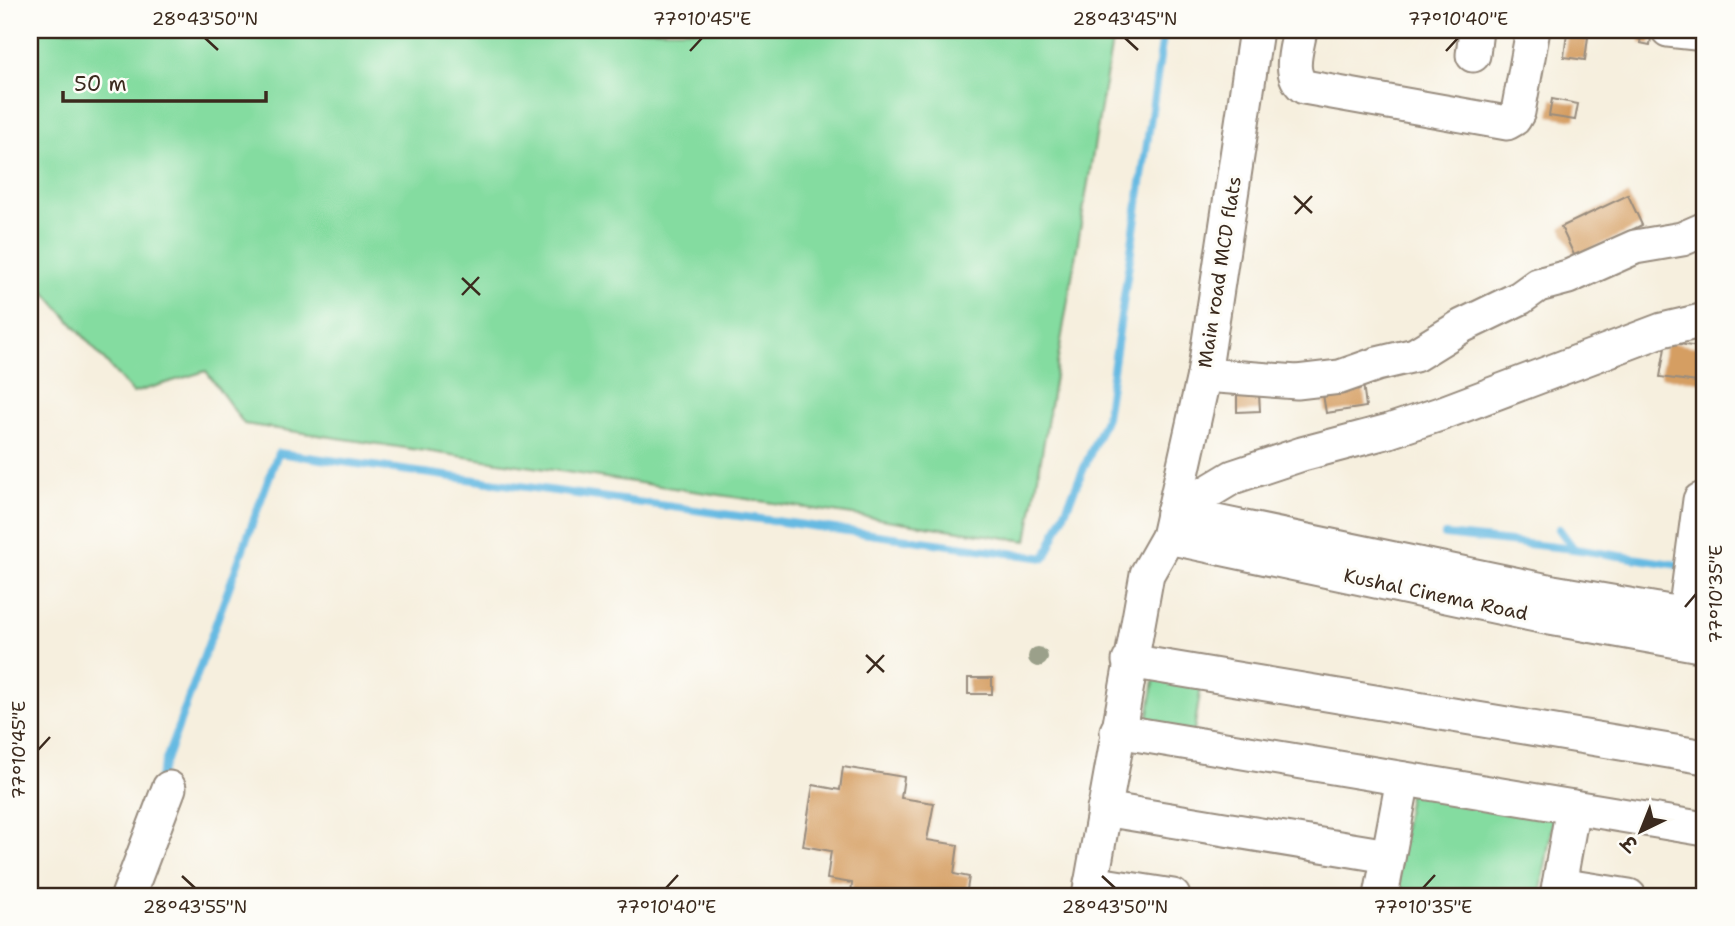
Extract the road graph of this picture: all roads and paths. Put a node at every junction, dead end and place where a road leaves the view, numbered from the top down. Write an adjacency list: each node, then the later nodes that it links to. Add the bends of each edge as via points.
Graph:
1 (1256, 30): 8 (street, Main road MCD flats)
2 (1300, 30): 3 (street, via 1293,70 1304,87 1507,123 1518,112)
3 (1533, 30)
4 (1668, 30): 5 (street)
5 (1705, 34)
6 (1705, 229): 8 (street, via 1682,239 1635,247 1538,285 1415,355 1340,377 1297,382)
7 (1705, 320): 10 (street, via 1662,330 1389,431 1233,477)
8 (1204, 375): 10 (street, Main road MCD flats)
9 (1700, 500): 12 (street)
10 (1171, 525): 11 (street, Kushal Cinema Road); 14 (street, via 1147,574)
11 (1552, 605): 12 (street, Kushal Cinema Road); 13 (street, Kushal Cinema Road)
12 (1695, 616)
13 (1705, 646)
14 (1129, 661): 15 (street); 16 (street)
15 (1117, 731): 17 (street); 20 (street)
16 (1705, 757)
17 (1403, 779): 19 (street); 22 (street)
18 (169, 788): 25 (street)
19 (1573, 807): 21 (street); 24 (street)
20 (1104, 809): 22 (street); 23 (street)
21 (1705, 829)
22 (1388, 856): 27 (street)
23 (1090, 889): 26 (street)
24 (1558, 890): 28 (street)
25 (128, 896)
26 (1173, 896)
27 (1381, 896)
28 (1624, 896)

